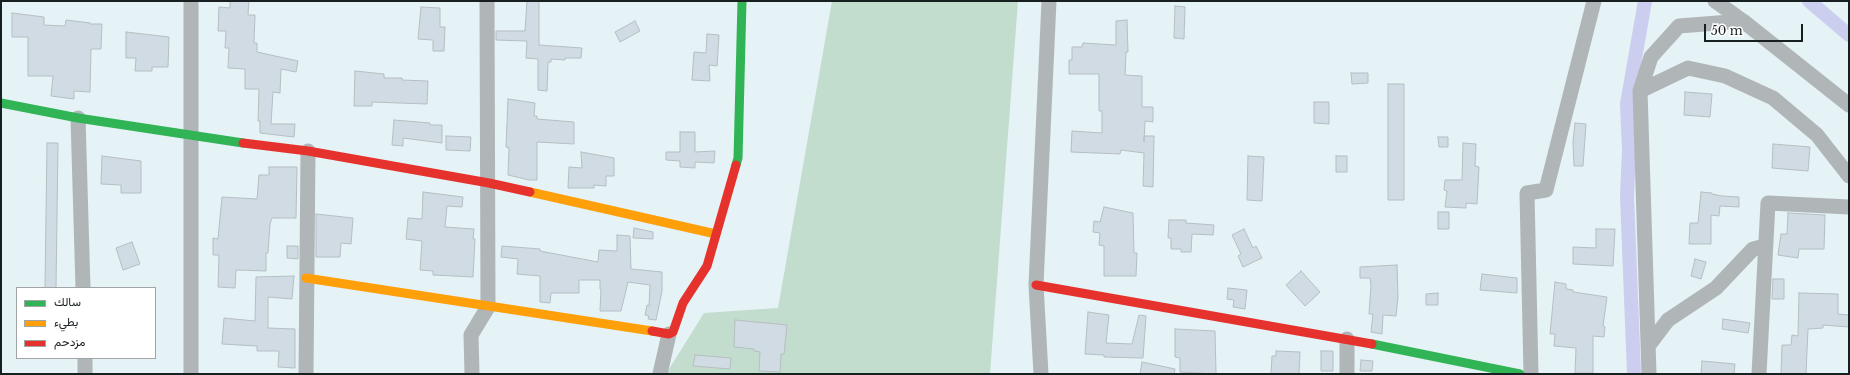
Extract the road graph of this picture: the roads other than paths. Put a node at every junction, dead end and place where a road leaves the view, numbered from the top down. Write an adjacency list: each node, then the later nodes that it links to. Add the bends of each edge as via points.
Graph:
1 (191, 1): 12 (street)
2 (487, 1): 15 (street)
3 (742, 1): 17 (street, via 738,158)
4 (1049, 1): 20 (street)
5 (1594, 1): 36 (street, via 1546,190 1527,193)
6 (1715, 1): 7 (street)
7 (1743, 21): 8 (street, via 1679,26 1651,57); 10 (street)
8 (1640, 91): 14 (street, via 1688,68 1725,76 1773,98 1817,135); 25 (street)
9 (1, 103): 11 (street)
10 (1849, 105)
11 (78, 118): 12 (street); 21 (street)
12 (191, 136): 13 (street); 29 (street)
13 (308, 151): 15 (street); 19 (street)
14 (1849, 176)
15 (489, 183): 17 (street); 22 (street)
16 (1849, 207): 18 (street, via 1768,203)
17 (716, 234): 23 (street, via 707,266 683,303 676,328)
18 (1765, 246): 25 (street, via 1753,249 1716,288 1668,320); 38 (street)
19 (306, 278): 22 (street); 30 (street)
20 (1036, 285): 24 (street); 33 (street)
21 (83, 287)
22 (488, 307): 23 (street); 31 (street, via 471,335)
23 (669, 334): 32 (street)
24 (1347, 339): 27 (street); 34 (street)
25 (1649, 345): 37 (street)
26 (85, 359): 28 (street)
27 (1458, 368): 35 (street)
28 (85, 374)
29 (191, 374)
30 (306, 374)
31 (472, 374)
32 (660, 374)
33 (1041, 374)
34 (1347, 374)
35 (1520, 374)
36 (1530, 374)
37 (1649, 374)
38 (1759, 374)

